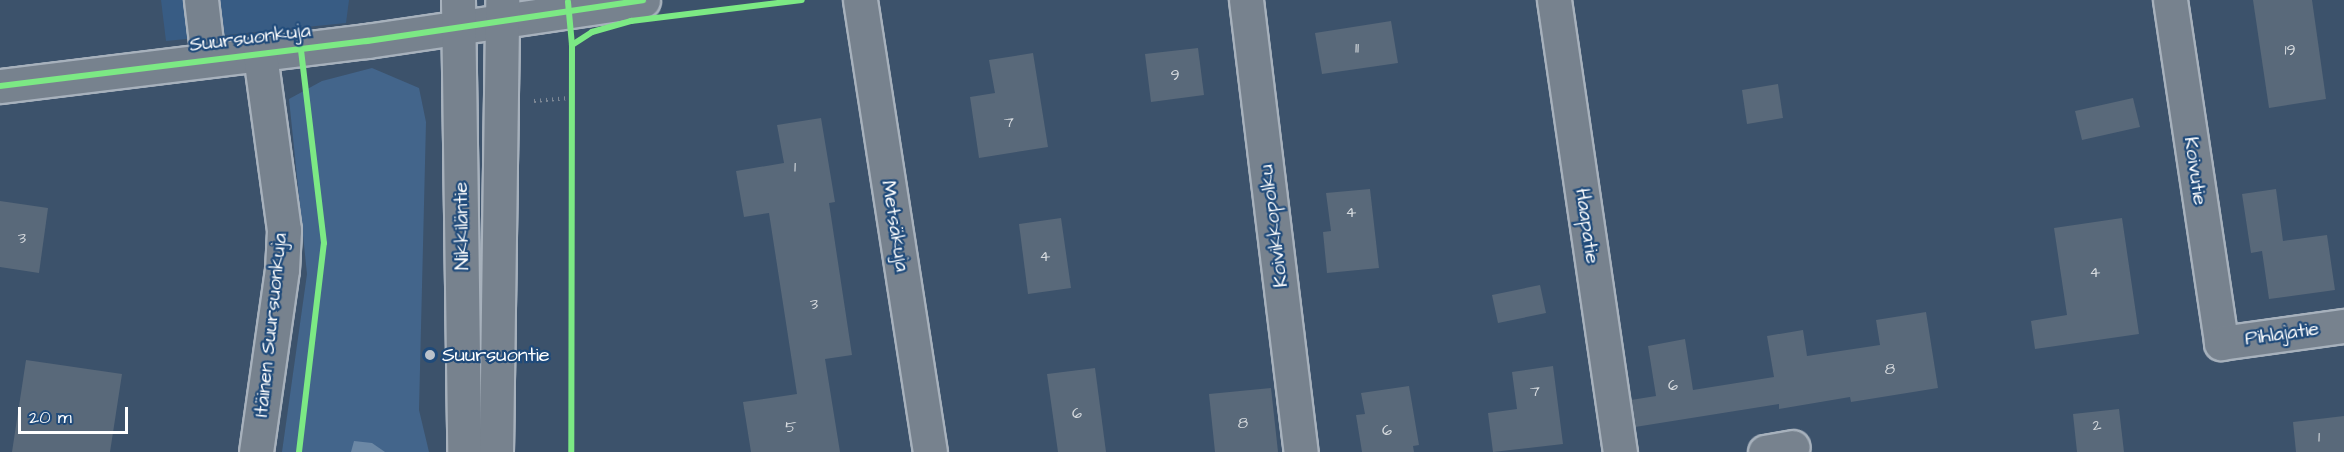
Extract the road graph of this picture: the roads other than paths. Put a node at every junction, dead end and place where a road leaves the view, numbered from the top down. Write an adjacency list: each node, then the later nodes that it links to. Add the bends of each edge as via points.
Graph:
1 (201, 0): 10 (street)
2 (643, 0): 7 (street)
3 (860, 0): 17 (street, Metsäkuja)
4 (1246, 0): 18 (street, Koivikkopolku)
5 (1554, 0): 19 (street, Haapatie)
6 (2170, 0): 13 (street, Koivutie)
7 (503, 11): 8 (street, Suursuonkuja); 16 (street, Nikkiläntie)
8 (459, 14): 9 (street, Suursuonkuja); 15 (street, Nikkiläntie)
9 (260, 55): 10 (street, Suursuonkuja); 14 (street, Itäinen Suursuonkuja, via 284,230 282,270)
10 (208, 59): 11 (street, Suursuonkuja)
11 (0, 86)
12 (2344, 326): 13 (street, Pihlajatie)
13 (2220, 343)
14 (256, 452)
15 (464, 452)
16 (496, 452)
17 (930, 452)
18 (1301, 452)
19 (1620, 452)

